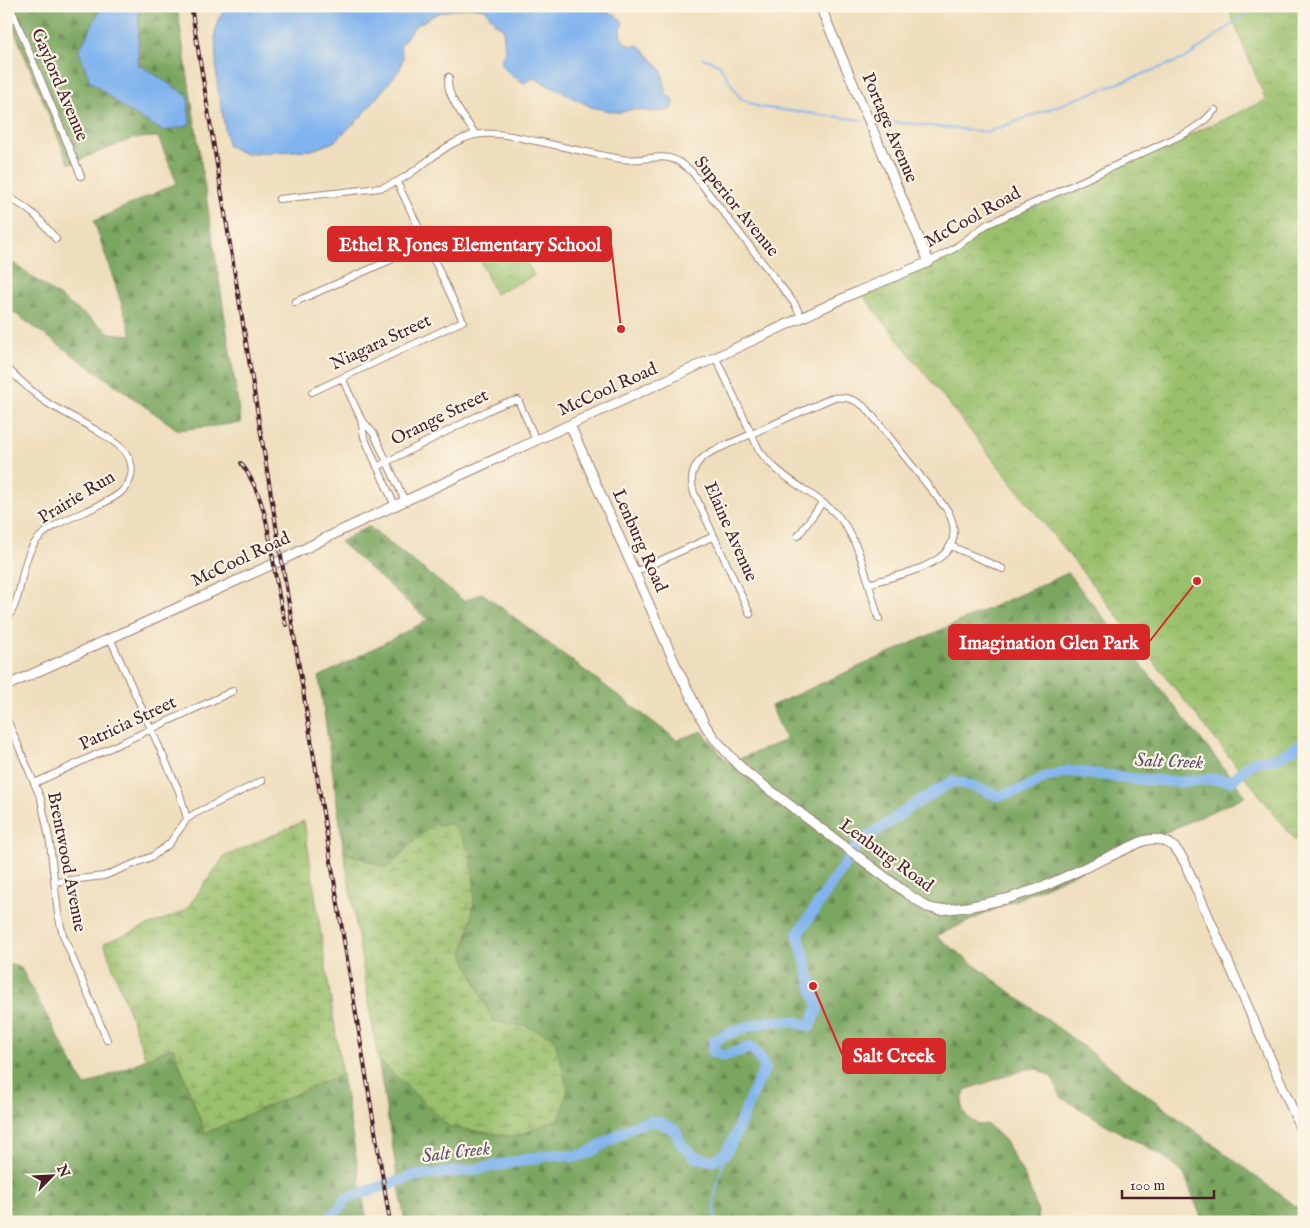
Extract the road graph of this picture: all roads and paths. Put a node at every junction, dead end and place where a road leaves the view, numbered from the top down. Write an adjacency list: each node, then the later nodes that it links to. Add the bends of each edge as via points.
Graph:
1 (10, 6): 6 (street, Gaylord Avenue)
2 (820, 6): 12 (street, Portage Avenue)
3 (449, 77): 5 (street, via 450,94)
4 (1215, 110): 12 (street, McCool Road, via 1186,133 986,225)
5 (476, 135): 7 (street, via 441,151); 14 (street, Superior Avenue, via 503,135 627,159 663,157 678,160 692,172 794,303)
6 (81, 176)
7 (397, 182): 9 (street, via 380,188); 11 (street)
8 (6, 196): 10 (street, via 37,216)
9 (279, 200)
10 (56, 239)
11 (426, 244): 13 (street); 17 (street, Niagara Street, via 463,321)
12 (929, 262): 14 (street, McCool Road)
13 (295, 302)
14 (802, 318): 15 (street, McCool Road)
15 (716, 358): 20 (street, McCool Road); 21 (street)
16 (6, 367): 35 (street, Prairie Run, via 49,404 115,443 126,452 132,464 129,484 120,493 47,531 38,540 28,553 18,600)
17 (342, 378): 18 (street, Niagara Street); 19 (street)
18 (312, 392)
19 (361, 419): 23 (street, via 374,434); 24 (street, via 364,437)
20 (570, 425): 22 (street, McCool Road); 32 (street, Lenburg Road)
21 (751, 434): 26 (street, via 771,464); 28 (street, Elaine Avenue, via 704,456 694,467 692,488); 30 (street, Elaine Avenue, via 832,398 855,399 868,410 948,511 954,531)
22 (536, 440): 23 (street, Orange Street, via 518,400 489,410); 25 (street, McCool Road)
23 (387, 462): 24 (street, Orange Street); 25 (street)
24 (377, 467): 27 (street)
25 (405, 502): 27 (street, McCool Road)
26 (822, 503): 29 (street); 33 (street, via 840,518 851,535)
27 (395, 506): 37 (street, McCool Road)
28 (714, 536): 32 (street); 34 (street, Elaine Avenue)
29 (798, 536)
30 (951, 546): 31 (street); 33 (street, via 935,562)
31 (1003, 568)
32 (635, 572): 47 (street, Lenburg Road, via 677,668 714,738 746,772 920,902 946,910 967,907 1032,891 1143,841 1156,839 1169,843 1185,863)
33 (868, 584): 36 (street)
34 (750, 614)
35 (6, 620)
36 (878, 620)
37 (110, 638): 38 (street, McCool Road); 41 (street)
38 (6, 686)
39 (233, 691): 41 (street, Patricia Street)
40 (6, 717): 43 (street, Brentwood Avenue)
41 (151, 730): 43 (street, Patricia Street); 44 (street, via 179,791)
42 (262, 781): 44 (street)
43 (35, 783): 45 (street, Brentwood Avenue, via 48,827)
44 (187, 819): 45 (street, via 168,844 153,856 104,876)
45 (54, 882): 46 (street, Brentwood Avenue, via 58,914 69,953)
46 (107, 1040)
47 (1304, 1136)

